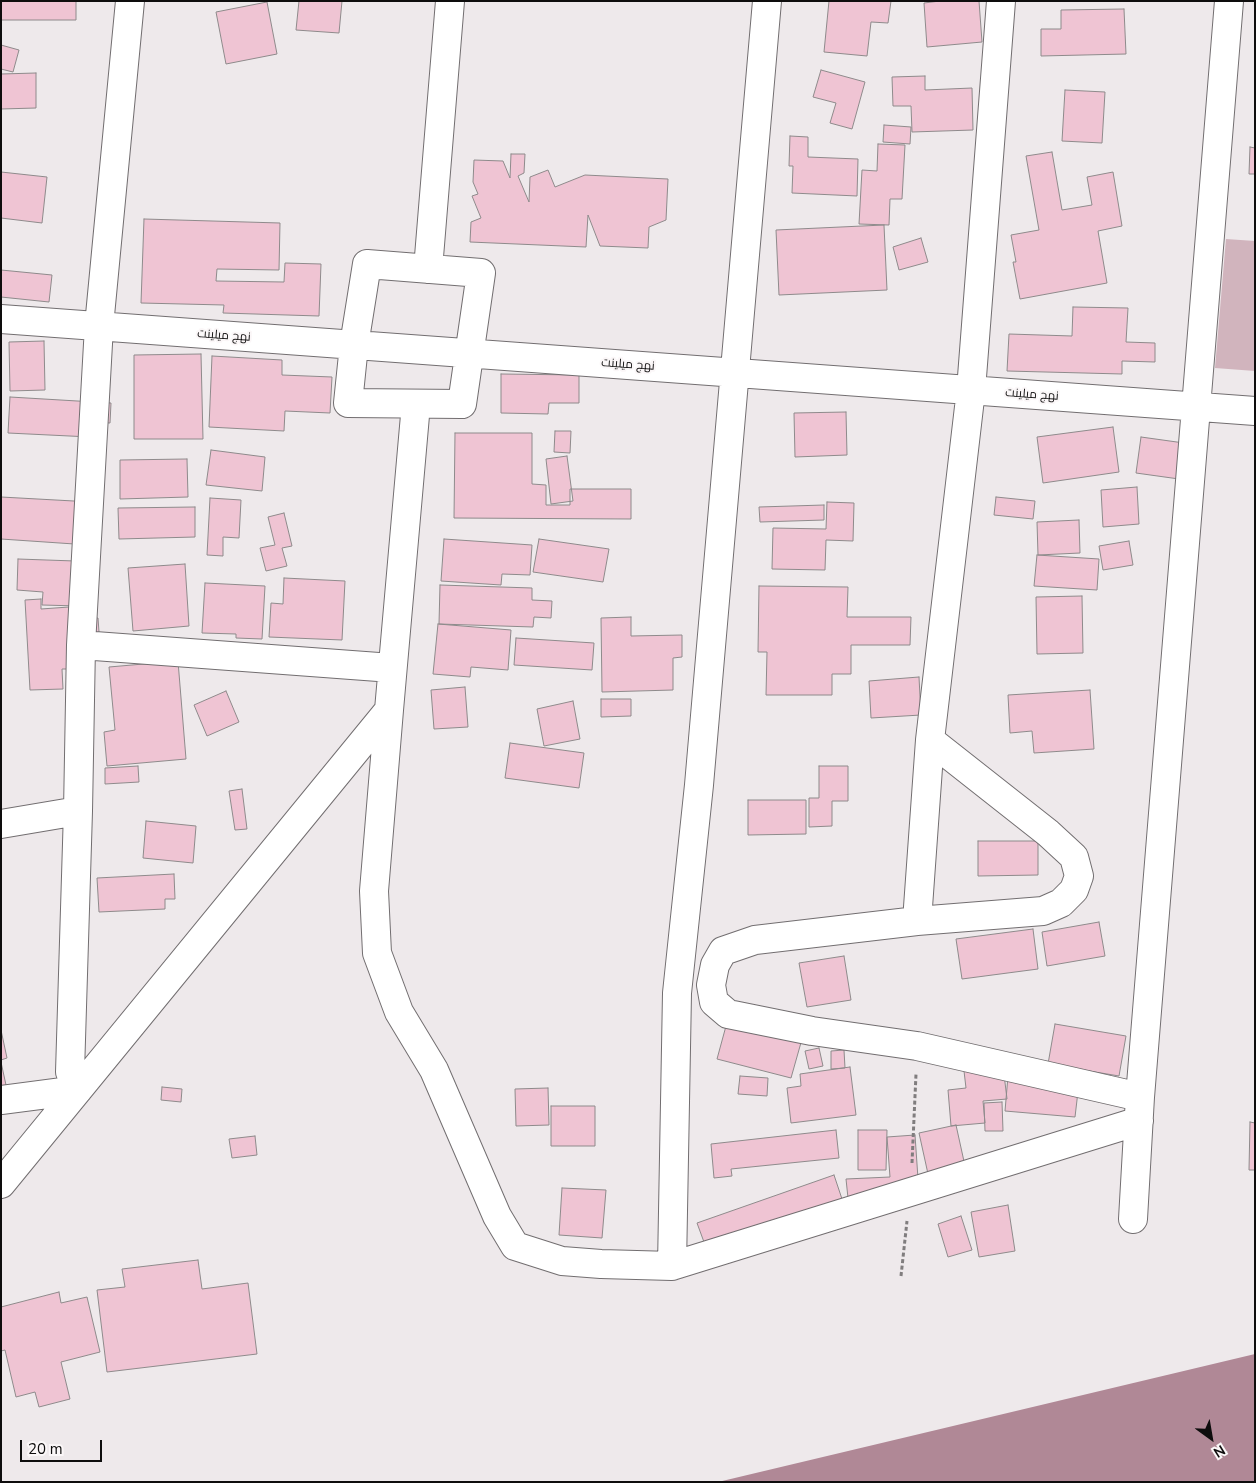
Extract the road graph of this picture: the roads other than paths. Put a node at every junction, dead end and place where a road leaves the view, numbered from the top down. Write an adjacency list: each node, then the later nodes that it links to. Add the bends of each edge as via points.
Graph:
1 (130, 1): 8 (street)
2 (450, 1): 6 (street)
3 (768, 1): 11 (street)
4 (1001, 1): 12 (street)
5 (1229, 1): 14 (street)
6 (428, 269): 9 (street, via 367,264); 10 (street, via 481,273)
7 (1, 319): 8 (street, نهج ميلينت)
8 (99, 326): 9 (street, نهج ميلينت); 16 (street)
9 (354, 346): 10 (street, نهج ميلينت); 13 (street, via 348,403)
10 (470, 354): 11 (street, نهج ميلينت); 13 (street, via 462,404)
11 (736, 373): 12 (street, نهج ميلينت); 30 (street, via 677,993)
12 (971, 390): 14 (street, نهج ميلينت); 19 (street)
13 (416, 404): 17 (street)
14 (1196, 407): 15 (street, نهج ميلينت); 27 (street)
15 (1255, 411)
16 (81, 645): 17 (street); 22 (street)
17 (392, 668): 18 (street)
18 (388, 710): 20 (street); 21 (street)
19 (930, 740): 24 (street); 24 (street, via 1055,839 1074,857 1080,876 1074,890 1061,903 1043,911)
20 (340, 770): 21 (street, via 357,766); 25 (street)
21 (383, 780): 30 (street, via 374,891 377,953 399,1012 434,1070 497,1216 515,1246 562,1261)
22 (78, 811): 23 (street); 25 (street, via 70,1072)
23 (1, 824)
24 (917, 921): 27 (street, via 755,940 723,951 715,965 711,985 714,1002 728,1014 812,1031 917,1046)
25 (78, 1090): 26 (street); 28 (street)
26 (1, 1100)
27 (1139, 1109): 29 (street); 30 (street)
28 (1, 1184)
29 (1133, 1219)
30 (672, 1266)

